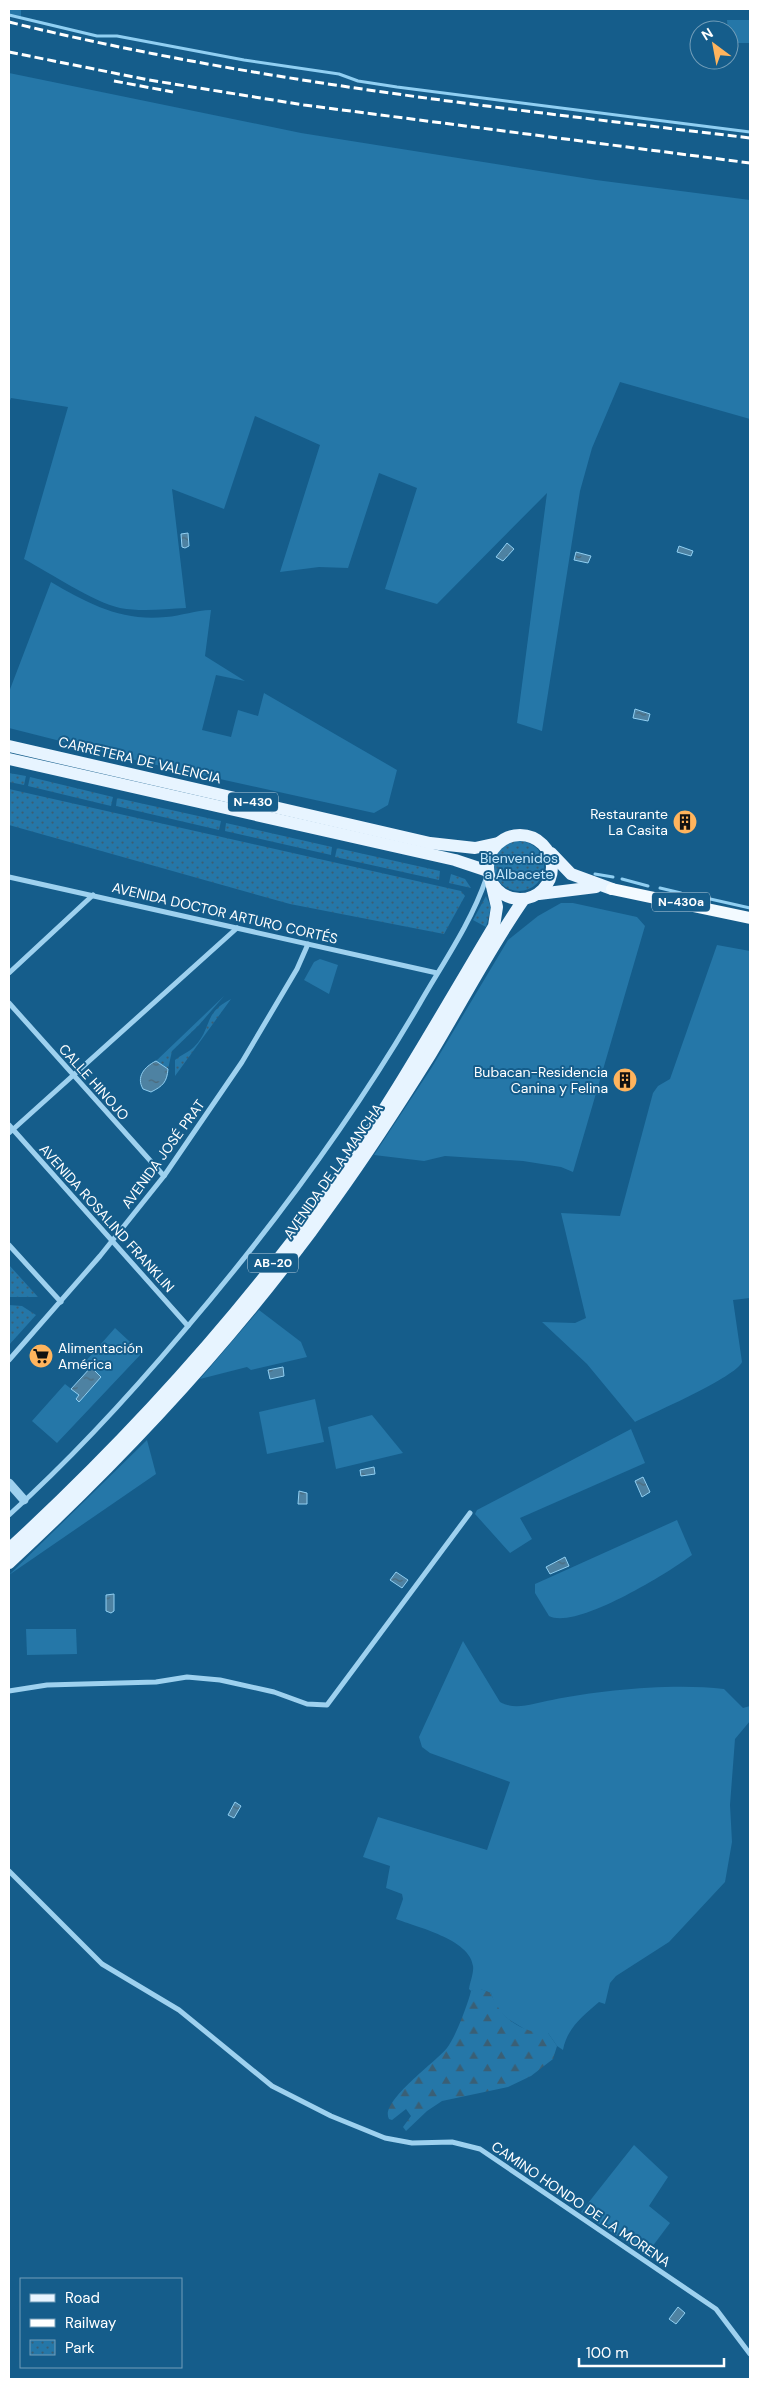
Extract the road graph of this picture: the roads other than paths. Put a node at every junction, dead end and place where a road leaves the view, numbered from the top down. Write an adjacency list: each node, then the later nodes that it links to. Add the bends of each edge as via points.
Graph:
1 (9, 746): 3 (main road, CARRETERA DE VALENCIA / N-430, via 430,843 475,848)
2 (9, 759): 5 (main road, CARRETERA DE VALENCIA / N-430, via 455,860)
3 (498, 843): 4 (main road, via 522,834); 5 (main road, via 488,861)
4 (545, 845): 7 (main road, via 571,874); 8 (main road, via 552,871 547,886)
5 (489, 874): 10 (main road, via 503,894 513,899); 15 (street, AVENIDA DE LA MANCHA); 29 (main road, AVENIDA DE LA MANCHA / AB-20, via 497,907 494,926 323,1200 193,1360 132,1428)
6 (9, 877): 9 (street, AVENIDA DOCTOR ARTURO CORTÉS)
7 (612, 889): 8 (main road, via 597,887); 11 (highway, N-430a)
8 (539, 894): 10 (main road)
9 (93, 895): 12 (street, AVENIDA DOCTOR ARTURO CORTÉS); 14 (street)
10 (524, 899): 30 (main road, AVENIDA DE LA MANCHA / AB-20, via 429,1056 342,1189 276,1276 212,1356 140,1435)
11 (750, 918)
12 (237, 928): 13 (street, AVENIDA DOCTOR ARTURO CORTÉS); 17 (street)
13 (308, 944): 15 (street, AVENIDA DOCTOR ARTURO CORTÉS); 19 (street, AVENIDA JOSÉ PRAT, via 298,969 242,1062)
14 (9, 973)
15 (437, 973): 23 (street, AVENIDA DE LA MANCHA, via 352,1110 240,1266)
16 (9, 1003): 17 (street, CALLE HINOJO)
17 (72, 1075): 18 (street); 19 (street, CALLE HINOJO)
18 (10, 1129): 20 (street, AVENIDA ROSALIND FRANKLIN)
19 (164, 1176): 20 (street, AVENIDA JOSÉ PRAT)
20 (112, 1240): 22 (street, AVENIDA JOSÉ PRAT); 23 (street, AVENIDA ROSALIND FRANKLIN)
21 (9, 1245): 22 (street)
22 (61, 1302): 24 (street, AVENIDA JOSÉ PRAT)
23 (188, 1326): 26 (street, AVENIDA DE LA MANCHA, via 95,1430)
24 (9, 1360)
25 (9, 1483): 26 (street)
26 (24, 1500): 28 (street, AVENIDA DE LA MANCHA)
27 (470, 1513): 31 (street, via 327,1705 306,1704 250,1686 187,1677 149,1683 47,1685)
28 (9, 1515)
29 (9, 1549)
30 (9, 1563)
31 (9, 1691)
32 (9, 1871): 33 (street, CAMINO HONDO DE LA MORENA, via 102,1964 179,2010 272,2086 331,2116 385,2138 412,2143 452,2142 480,2149 716,2309)
33 (750, 2354)

